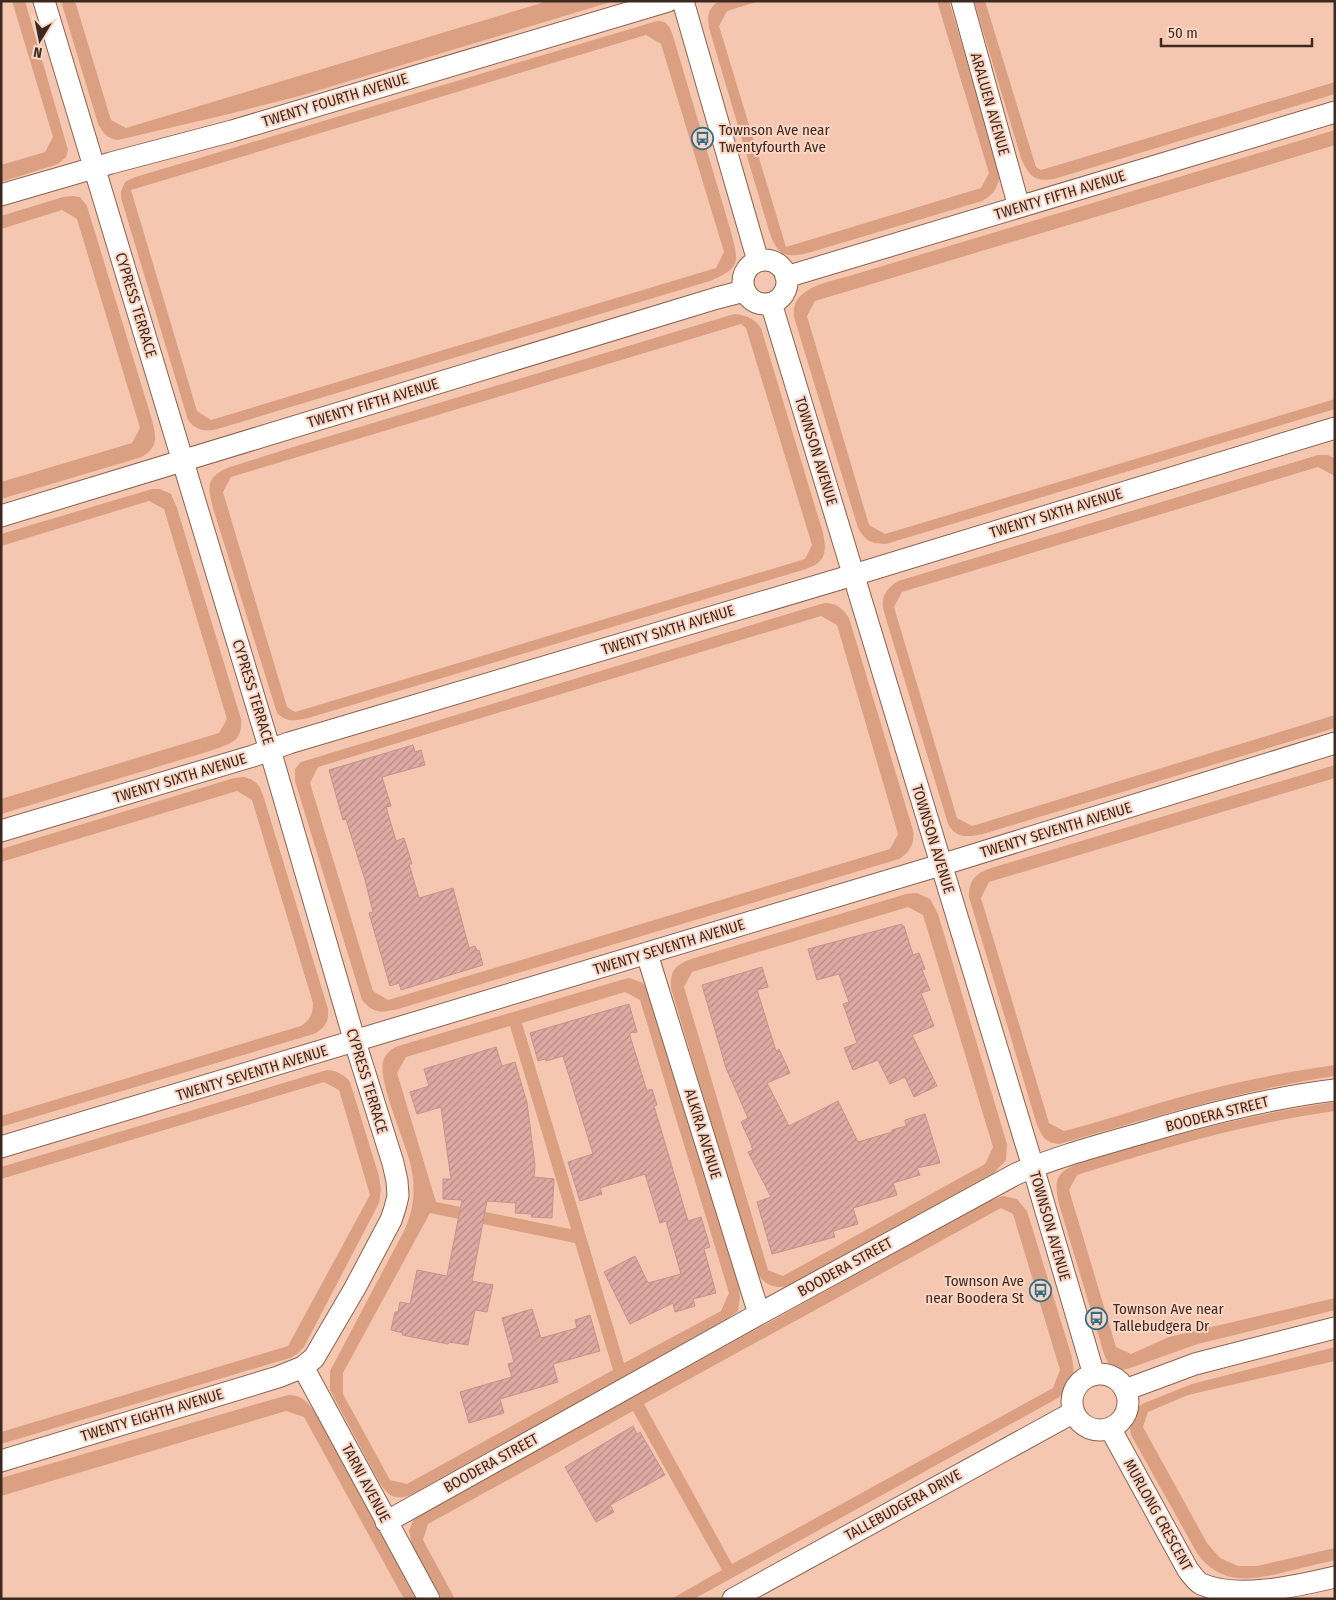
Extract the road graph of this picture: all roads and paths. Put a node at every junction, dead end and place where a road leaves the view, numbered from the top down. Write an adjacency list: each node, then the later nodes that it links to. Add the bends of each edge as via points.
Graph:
1 (44, 1): 6 (street, CYPRESS TERRACE)
2 (668, 1): 6 (street, TWENTY FOURTH AVENUE, via 232,131)
3 (683, 1): 9 (street)
4 (962, 1): 8 (street, ARALUEN AVENUE)
5 (1335, 112): 8 (street, TWENTY FIFTH AVENUE)
6 (94, 168): 7 (street, TWENTY FOURTH AVENUE); 14 (street, CYPRESS TERRACE)
7 (1, 196)
8 (1019, 207): 10 (street, TWENTY FIFTH AVENUE)
9 (758, 261): 10 (street, via 772,261); 11 (street, via 743,276)
10 (786, 277): 12 (street, via 785,290)
11 (744, 291): 12 (street, via 758,303); 14 (street, TWENTY FIFTH AVENUE)
12 (772, 303): 16 (street, TOWNSON AVENUE)
13 (1335, 428): 16 (street, TWENTY SIXTH AVENUE)
14 (182, 461): 15 (street, TWENTY FIFTH AVENUE); 18 (street, CYPRESS TERRACE)
15 (1, 516)
16 (853, 575): 18 (street, TWENTY SIXTH AVENUE); 20 (street, TOWNSON AVENUE)
17 (1335, 742): 20 (street, TWENTY SEVENTH AVENUE)
18 (270, 750): 19 (street, TWENTY SIXTH AVENUE); 22 (street, CYPRESS TERRACE)
19 (1, 832)
20 (941, 865): 21 (street, TWENTY SEVENTH AVENUE); 25 (street, TOWNSON AVENUE)
21 (647, 954): 22 (street, TWENTY SEVENTH AVENUE); 26 (street, ALKIRA AVENUE)
22 (355, 1042): 24 (street, TWENTY SEVENTH AVENUE); 28 (street, CYPRESS TERRACE, via 398,1182 398,1196 391,1220 346,1303 314,1358)
23 (1335, 1090): 25 (street, BOODERA STREET, via 1204,1115)
24 (1, 1147)
25 (1033, 1167): 26 (street, BOODERA STREET); 29 (street, TOWNSON AVENUE)
26 (759, 1314): 34 (street, BOODERA STREET)
27 (1335, 1328): 30 (street, via 1195,1364)
28 (303, 1368): 33 (street, TWENTY EIGHTH AVENUE); 34 (street, TARNI AVENUE)
29 (1094, 1375): 30 (street, via 1112,1377); 31 (street, via 1085,1378 1073,1393)
30 (1125, 1390): 32 (street, via 1128,1398 1124,1416)
31 (1074, 1412): 32 (street, via 1078,1419 1093,1429); 37 (street, TALLEBUDGERA DRIVE)
32 (1110, 1428): 35 (street, MURLONG CRESCENT, via 1188,1570 1200,1584 1234,1595 1256,1595)
33 (1, 1461)
34 (386, 1522): 36 (street, TARNI AVENUE)
35 (1335, 1577)
36 (429, 1599)
37 (732, 1599)

